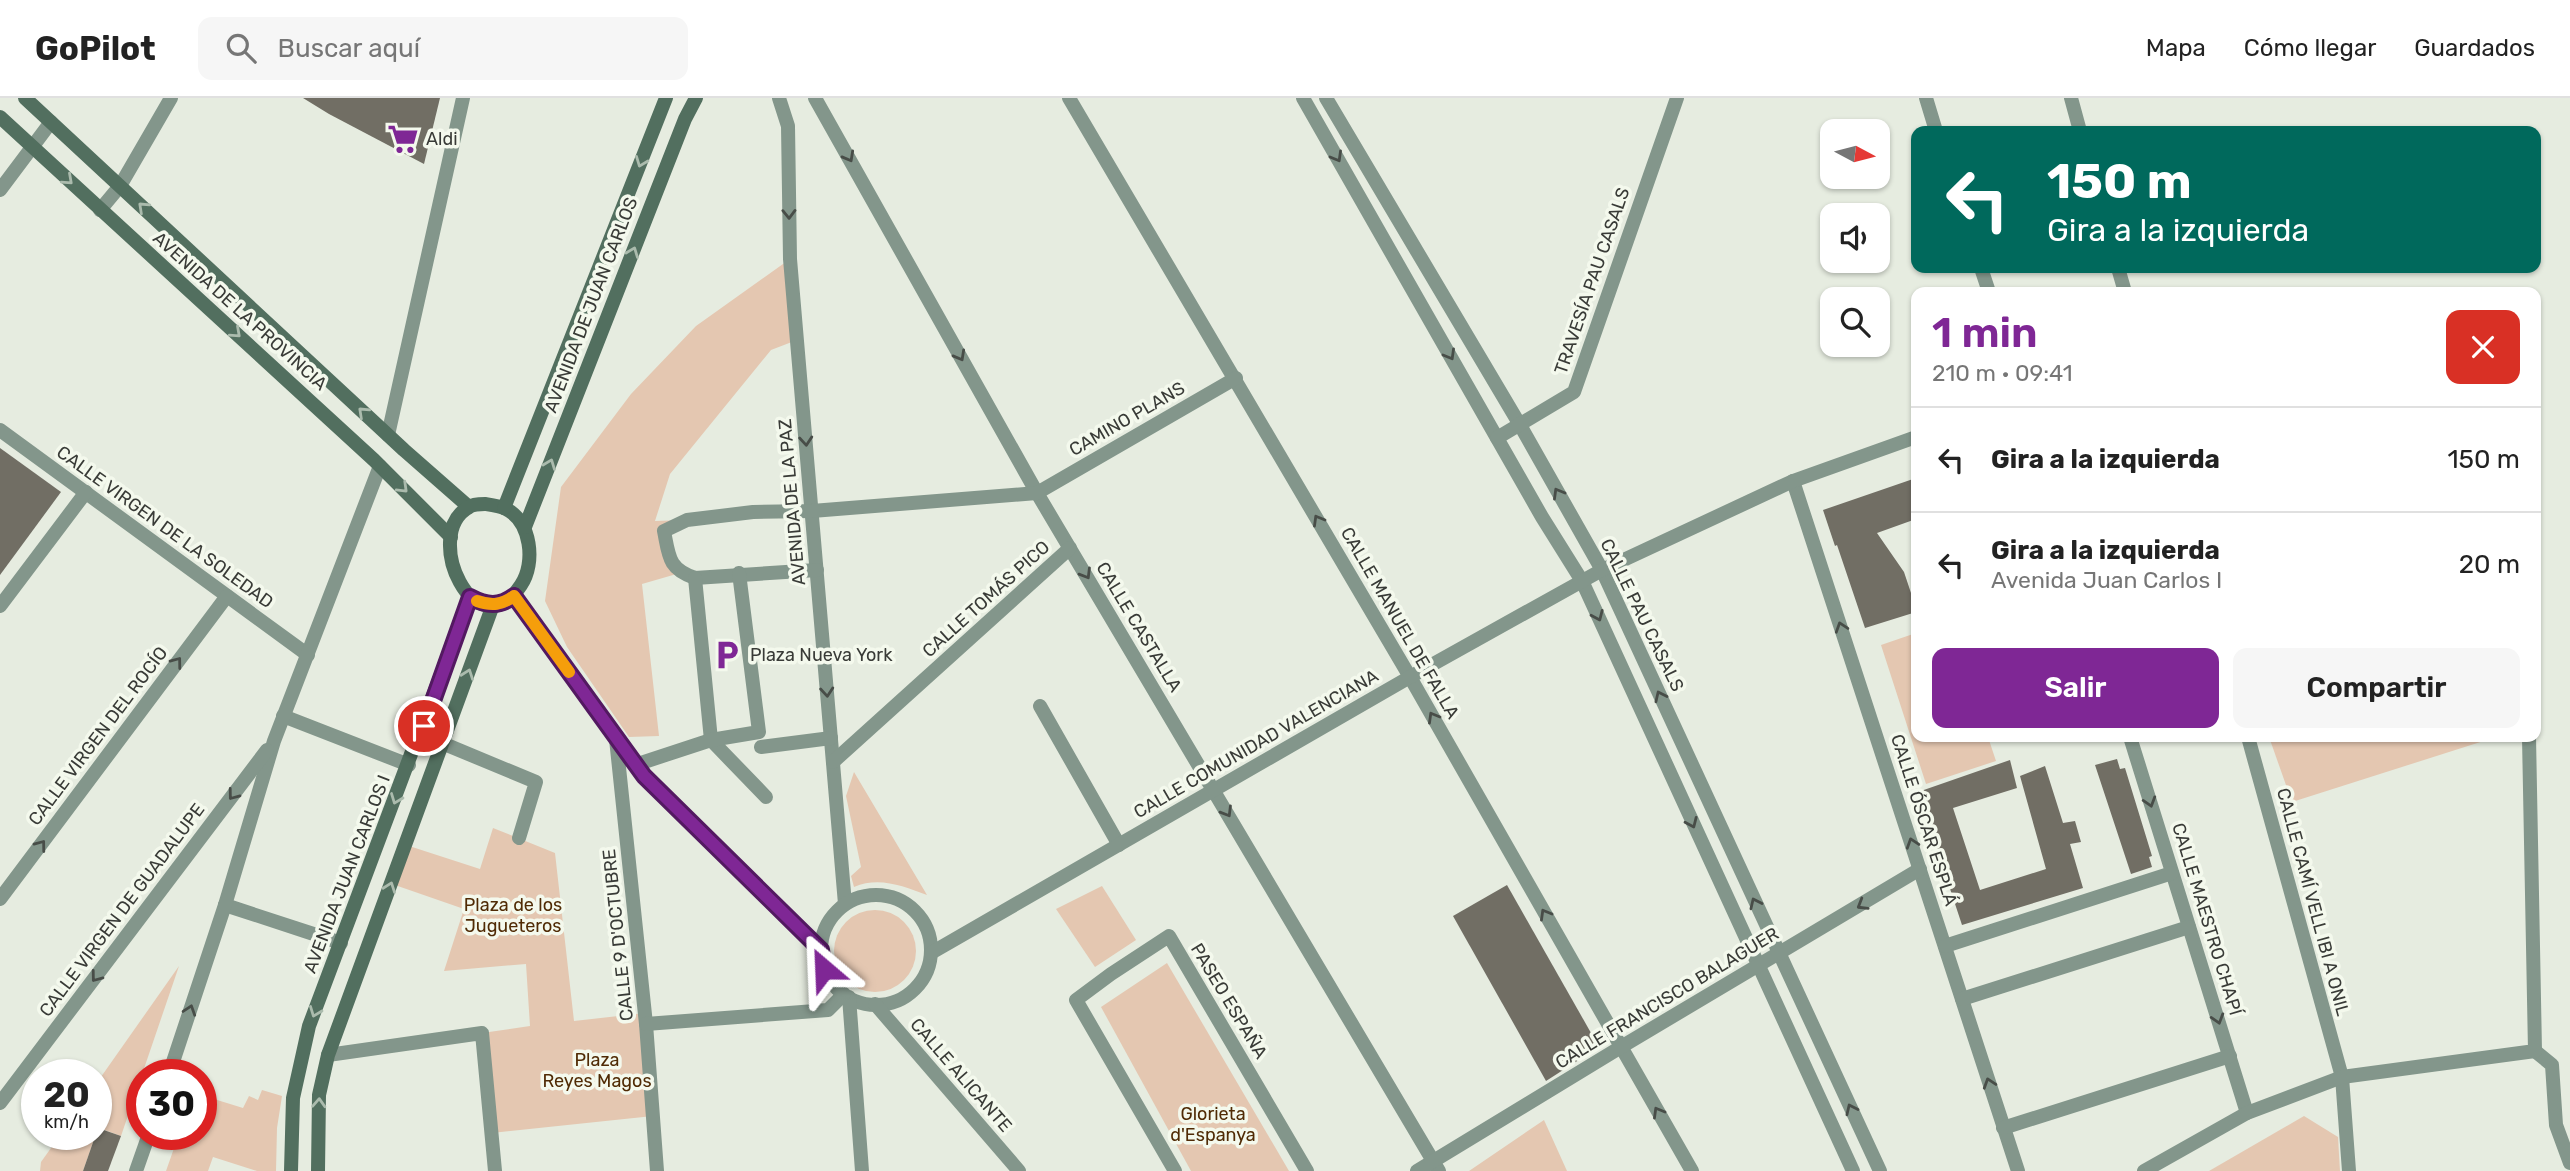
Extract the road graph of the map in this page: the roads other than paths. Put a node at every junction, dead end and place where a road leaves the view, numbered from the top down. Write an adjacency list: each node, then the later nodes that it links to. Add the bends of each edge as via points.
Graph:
1 (25, 98): 15 (main road, AVENIDA DE LA PROVINCIA)
2 (171, 98): 19 (street)
3 (463, 98): 25 (street)
4 (666, 98): 33 (main road, AVENIDA DE JUAN CARLOS, one-way to 33)
5 (696, 98): 35 (main road, AVENIDA DE JUAN CARLOS, one-way to 5)
6 (779, 98): 34 (street, AVENIDA DE LA PAZ, one-way to 34, via 788,126 790,259)
7 (815, 98): 31 (street, CALLE CASTALLA, one-way to 31)
8 (1069, 98): 22 (street, CALLE MANUEL DE FALLA)
9 (1303, 98): 26 (street, one-way to 26)
10 (1325, 98): 23 (street, CALLE PAU CASALS)
11 (1677, 98): 23 (street, TRAVESÍA PAU CASALS, via 1574,392)
12 (1926, 98): 16 (street)
13 (2071, 98): 17 (street)
14 (0, 117): 18 (main road, AVENIDA DE LA PROVINCIA)
15 (51, 122): 18 (street); 19 (main road, AVENIDA DE LA PROVINCIA)
16 (1935, 126)
17 (2079, 126)
18 (32, 147): 20 (street); 21 (main road, AVENIDA DE LA PROVINCIA, one-way to 21)
19 (120, 186): 21 (street); 25 (main road, AVENIDA DE LA PROVINCIA, one-way to 19)
20 (0, 191)
21 (100, 209): 28 (main road, AVENIDA DE LA PROVINCIA, one-way to 28)
22 (1236, 378): 31 (street, CAMINO PLANS); 49 (street, CALLE MANUEL DE FALLA, one-way to 22)
23 (1520, 425): 26 (street, TRAVESÍA PAU CASALS); 39 (street, CALLE PAU CASALS, one-way to 23)
24 (1, 433): 30 (street, CALLE VIRGEN DE LA SOLEDAD)
25 (388, 435): 32 (main road, AVENIDA DE LA PROVINCIA)
26 (1497, 438): 42 (street)
27 (1911, 439): 29 (street, CALLE COMUNIDAD VALENCIANA)
28 (380, 466): 36 (main road, AVENIDA DE LA PROVINCIA, one-way to 36); 48 (street)
29 (1793, 481): 39 (street, CALLE COMUNIDAD VALENCIANA); 68 (street, CALLE ÓSCAR ESPLÁ, one-way to 29)
30 (86, 492): 43 (street, CALLE VIRGEN DE LA SOLEDAD); 47 (street)
31 (1037, 492): 34 (street); 37 (street, CALLE CASTALLA)
32 (469, 507): 33 (main road, via 485,503); 36 (main road, via 457,520)
33 (504, 508): 35 (main road)
34 (812, 511): 38 (street, AVENIDA DE LA PAZ); 41 (street, via 687,520 664,531 671,563 680,573)
35 (525, 527): 44 (main road, via 529,560 525,580)
36 (451, 537): 45 (main road, via 454,573)
37 (1070, 548): 61 (street, CALLE TOMÁS PICO); 64 (street, CALLE CASTALLA, one-way to 64)
38 (817, 570): 40 (street); 53 (street, AVENIDA DE LA PAZ, one-way to 53)
39 (1602, 570): 42 (street, CALLE COMUNIDAD VALENCIANA); 78 (street, CALLE PAU CASALS, one-way to 39)
40 (739, 573): 41 (street); 54 (street, via 759,732)
41 (695, 578): 54 (street)
42 (1582, 581): 49 (street, CALLE COMUNIDAD VALENCIANA); 79 (street, one-way to 79)
43 (227, 596): 48 (street, CALLE VIRGEN DE LA SOLEDAD); 70 (street, CALLE VIRGEN DEL ROCÍO, one-way to 43)
44 (514, 596): 46 (main road); 52 (street)
45 (470, 597): 46 (main road); 62 (main road, AVENIDA JUAN CARLOS I)
46 (493, 605): 59 (main road, one-way to 46)
47 (0, 606)
48 (308, 655): 51 (street)
49 (1410, 677): 64 (street, CALLE COMUNIDAD VALENCIANA); 84 (street, CALLE MANUEL DE FALLA, one-way to 49)
50 (1040, 706): 67 (street)
51 (282, 716): 55 (street); 62 (street)
52 (616, 738): 63 (street); 83 (street, CALLE 9 D'OCTUBRE)
53 (831, 738): 60 (street); 61 (street, AVENIDA DE LA PAZ)
54 (711, 740): 63 (street); 65 (street)
55 (274, 741): 72 (street); 90 (street, CALLE VIRGEN DE GUADALUPE, one-way to 90)
56 (2132, 742): 69 (street, CALLE MAESTRO CHAPÍ, one-way to 69)
57 (2249, 742): 89 (street, CALLE CAMÍ VELL IBI A ONIL)
58 (2529, 742): 85 (street)
59 (442, 743): 66 (street, via 536,782); 86 (main road, one-way to 59)
60 (761, 747)
61 (833, 762): 71 (street, AVENIDA DE LA PAZ)
62 (409, 765): 74 (main road, AVENIDA JUAN CARLOS I, one-way to 74)
63 (635, 765): 76 (street)
64 (1214, 790): 67 (street, CALLE COMUNIDAD VALENCIANA); 95 (street, CALLE CASTALLA, one-way to 95)
65 (766, 797)
66 (519, 838)
67 (1119, 845): 77 (street, CALLE COMUNIDAD VALENCIANA)
68 (1920, 869): 75 (street, CALLE ÓSCAR ESPLÁ); 78 (street, CALLE FRANCISCO BALAGUER, one-way to 78)
69 (2172, 873): 73 (street, CALLE MAESTRO CHAPÍ); 75 (street)
70 (0, 899)
71 (845, 904): 76 (street, via 831,917); 77 (street, via 863,896 884,895 902,901 927,927)
72 (225, 905): 74 (street); 88 (street, one-way to 72)
73 (2189, 927): 81 (street); 87 (street, CALLE MAESTRO CHAPÍ, one-way to 87)
74 (341, 943): 97 (main road, AVENIDA JUAN CARLOS I, one-way to 97, via 309,1026 293,1098)
75 (1945, 946): 81 (street, CALLE ÓSCAR ESPLÁ)
76 (821, 950): 80 (street, via 824,969)
77 (931, 953): 82 (street, via 927,972 916,988 901,999)
78 (1778, 955): 79 (street, CALLE FRANCISCO BALAGUER); 108 (street, CALLE PAU CASALS, one-way to 78)
79 (1758, 967): 84 (street, CALLE FRANCISCO BALAGUER); 107 (street)
80 (846, 996): 82 (street); 83 (street, via 828,1010); 101 (street)
81 (1962, 999): 92 (street, CALLE ÓSCAR ESPLÁ, one-way to 81)
82 (875, 1004): 102 (street, CALLE ALICANTE)
83 (646, 1024): 100 (street, CALLE 9 D'OCTUBRE)
84 (1621, 1046): 95 (street, CALLE FRANCISCO BALAGUER); 106 (street, CALLE MANUEL DE FALLA, one-way to 84)
85 (2535, 1051): 89 (street); 94 (street, via 2552,1065 2556,1125)
86 (328, 1055): 98 (main road, one-way to 86, via 319,1095); 99 (street, via 482,1032)
87 (2230, 1056): 91 (street, CALLE MAESTRO CHAPÍ); 92 (street)
88 (174, 1059)
89 (2342, 1077): 91 (street); 111 (street, CALLE CAMÍ VELL IBI A ONIL)
90 (0, 1103)
91 (2247, 1113): 110 (street)
92 (2003, 1128): 109 (street, CALLE ÓSCAR ESPLÁ)
93 (143, 1150): 96 (street)
94 (2570, 1163)
95 (1436, 1166): 105 (street, CALLE FRANCISCO BALAGUER)
96 (136, 1171)
97 (291, 1171)
98 (318, 1171)
99 (495, 1171)
100 (657, 1171)
101 (862, 1171)
102 (1019, 1171)
103 (1175, 1171): 104 (street, PASEO ESPAÑA, via 1076,1000 1169,936)
104 (1307, 1171)
105 (1417, 1171)
106 (1692, 1171)
107 (1853, 1171)
108 (1880, 1171)
109 (2018, 1171)
110 (2144, 1171)
111 (2349, 1171)

